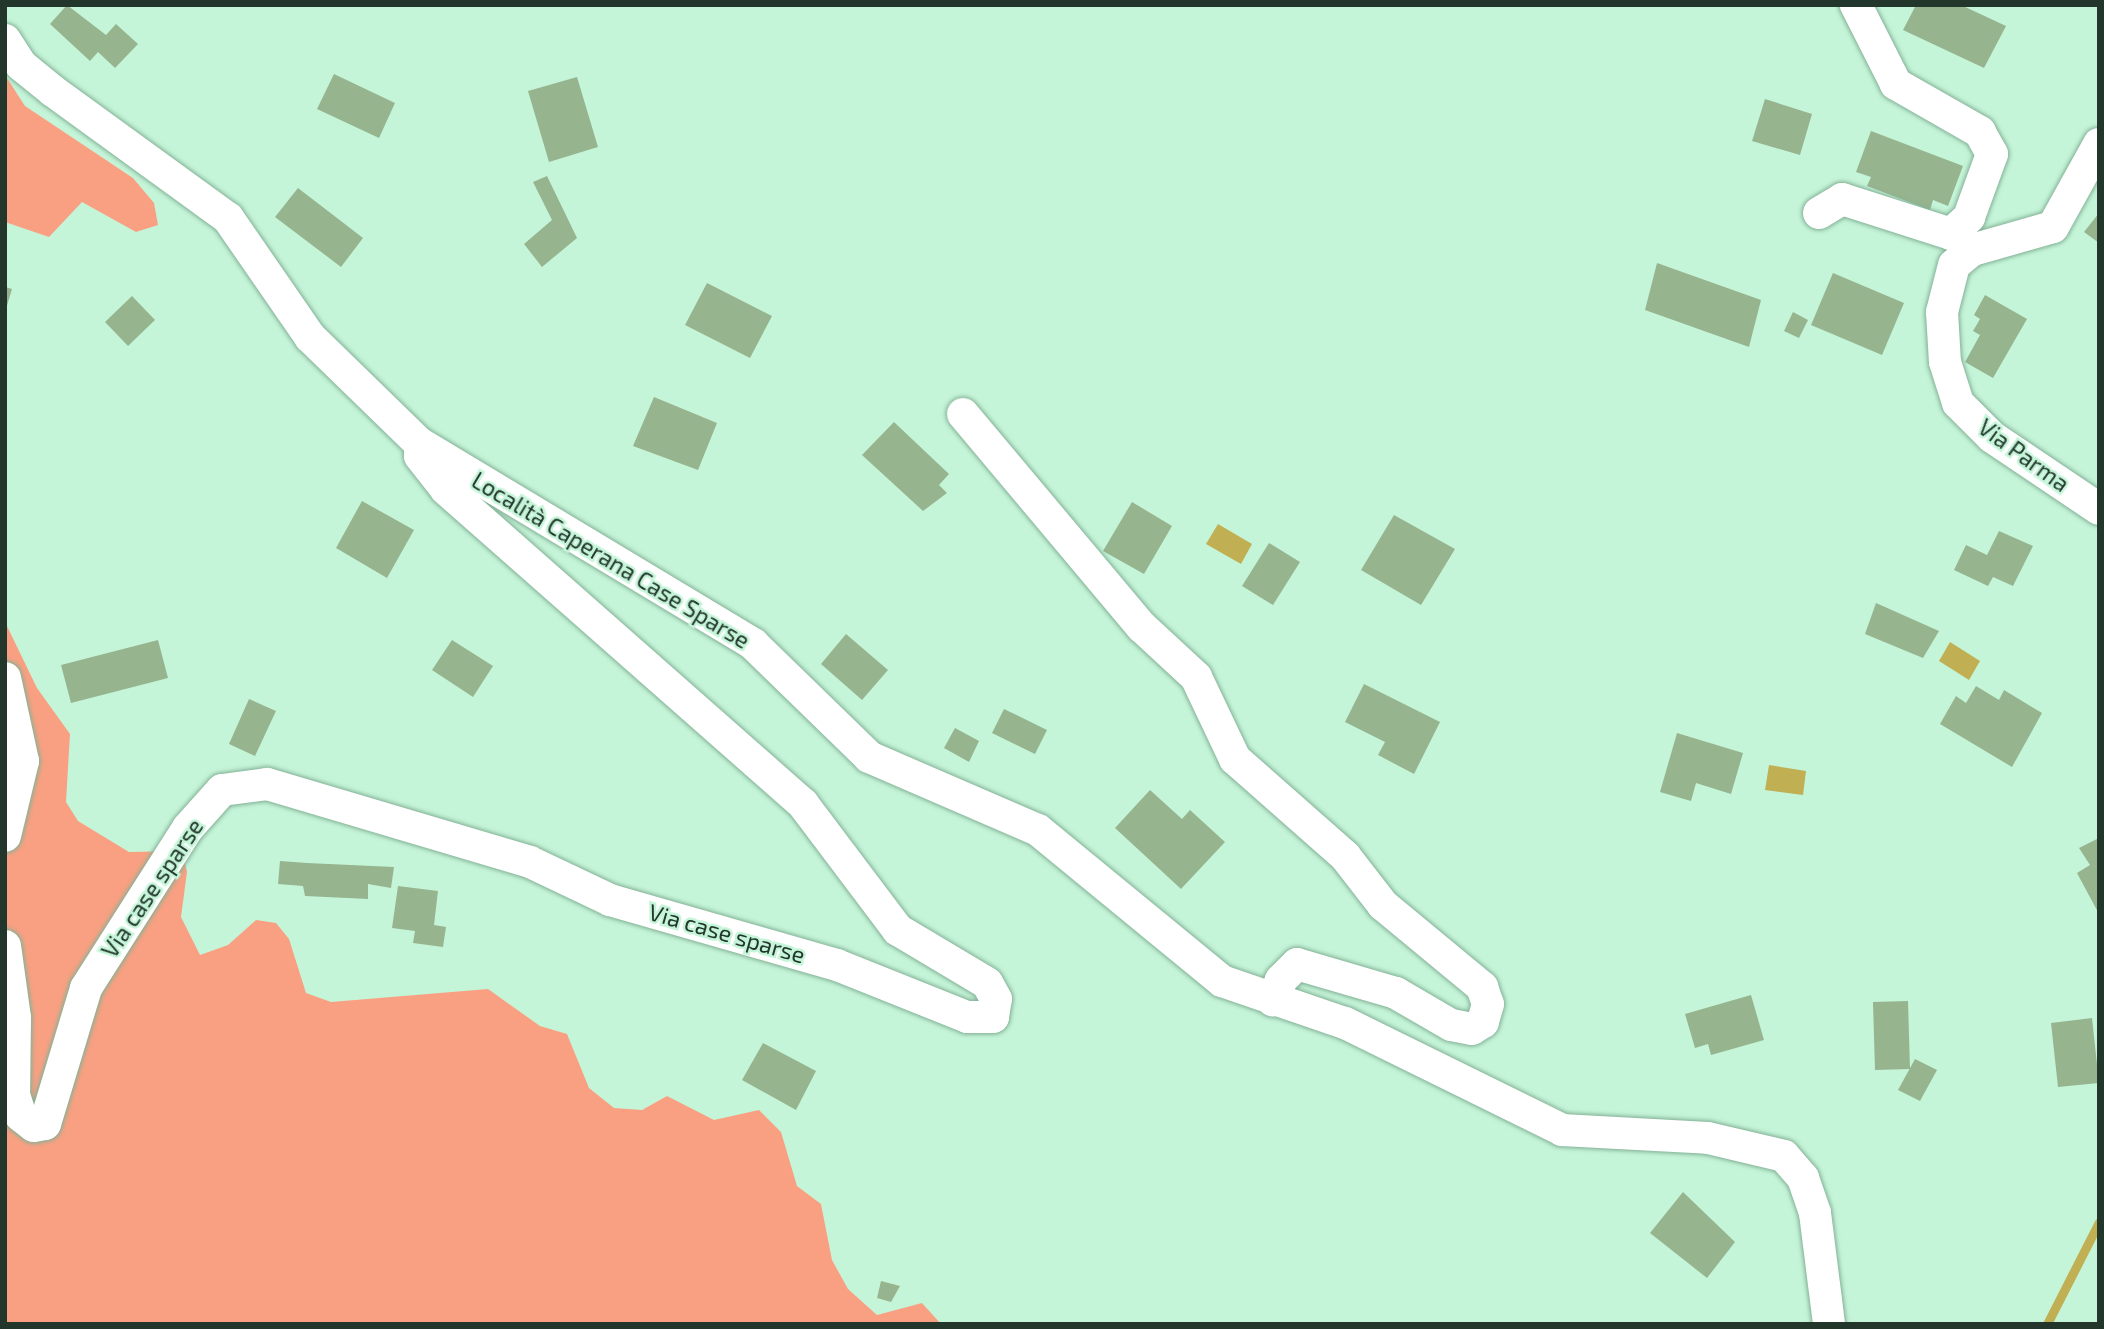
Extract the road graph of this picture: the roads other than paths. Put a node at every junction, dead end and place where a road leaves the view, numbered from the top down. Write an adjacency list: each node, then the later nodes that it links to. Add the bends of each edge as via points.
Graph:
1 (1856, 5): 4 (street, via 1896,84 1980,132 1992,154 1969,217 1951,234 1842,199)
2 (5, 40): 6 (street, Località Caperana Case Sparse, via 21,65 53,91 228,218 310,337)
3 (2099, 144): 7 (street, Via Parma, via 2053,227 2034,238 1972,250 1954,265 1942,312 1945,362 1958,403 1992,437)
4 (1819, 213)
5 (963, 414): 11 (street, via 1142,627 1196,677 1235,759 1345,856 1383,905 1482,987 1488,1004 1483,1022 1472,1029 1451,1025 1396,993 1297,964 1281,979)
6 (419, 443): 10 (street, Via case sparse, via 420,456 446,489 803,804 898,930 988,983 997,1009 993,1017 968,1017 838,965 610,900 530,862 267,784 222,790 188,828 86,988 46,1124 34,1126 21,1116 14,1095 15,1018); 11 (street, Località Caperana Case Sparse, via 753,644 869,757 1038,830 1222,981)
7 (2099, 509)
8 (5, 678): 9 (street, via 23,761)
9 (5, 836)
10 (5, 946)
11 (1273, 1000): 12 (street, Località Caperana Case Sparse, via 1345,1023 1562,1130 1709,1138 1784,1156 1803,1178 1815,1213)
12 (1829, 1324)

